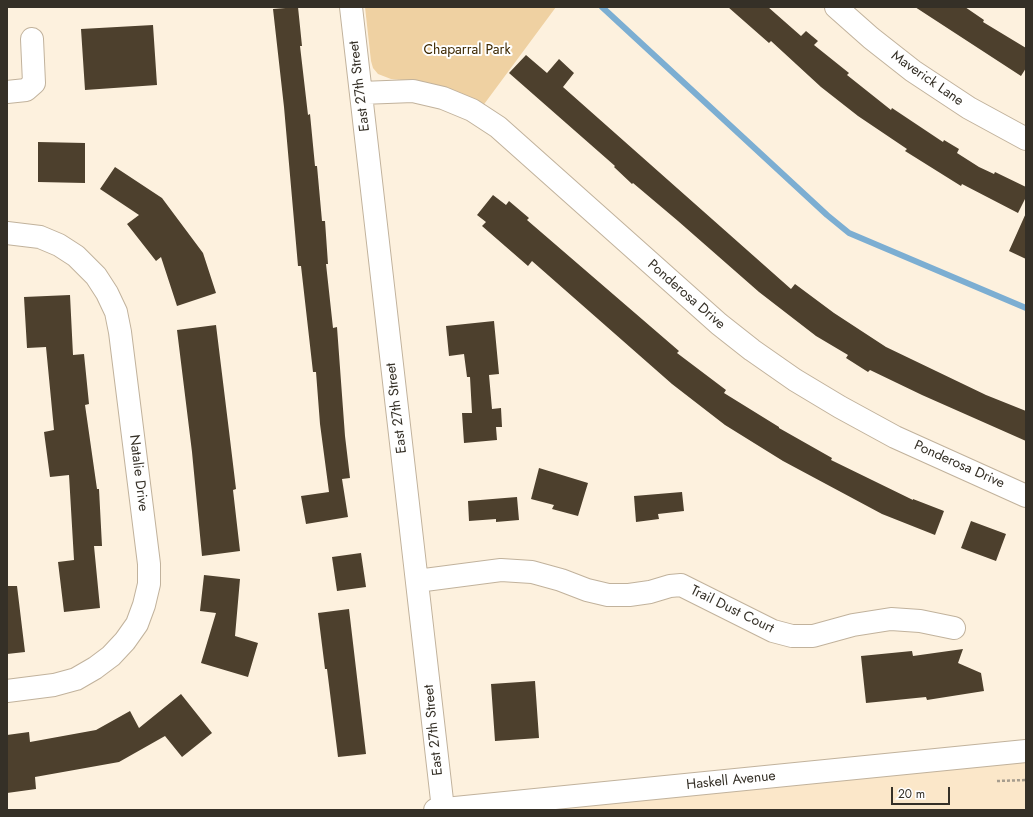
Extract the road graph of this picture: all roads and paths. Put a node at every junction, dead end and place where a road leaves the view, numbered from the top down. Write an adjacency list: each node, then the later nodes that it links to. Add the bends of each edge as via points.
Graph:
1 (351, 7): 5 (street, East 27th Street)
2 (836, 7): 6 (street, Maverick Lane, via 912,71 969,108)
3 (32, 40): 4 (street, via 34,83 26,90)
4 (7, 92)
5 (361, 93): 8 (street, Ponderosa Drive, via 413,91 443,98 472,110 498,127 719,324 795,380 895,437); 9 (street, East 27th Street)
6 (1026, 139)
7 (7, 233): 11 (street, Natalie Drive, via 40,237 59,245 76,256 96,276 108,293 120,332 149,564 149,584 144,605 125,641 111,656 76,679 54,685)
8 (1026, 496)
9 (417, 581): 10 (street, Trail Dust Court, via 501,570 532,572 608,595 629,595 681,586 773,631 792,636 813,636 853,625 891,619 920,621); 16 (street, East 27th Street)
10 (954, 628)
11 (7, 691)
12 (1026, 751): 15 (street, Haskell Avenue)
13 (1026, 780): 14 (path)
14 (997, 782)
15 (470, 808): 16 (street, Haskell Avenue)
16 (439, 810)

